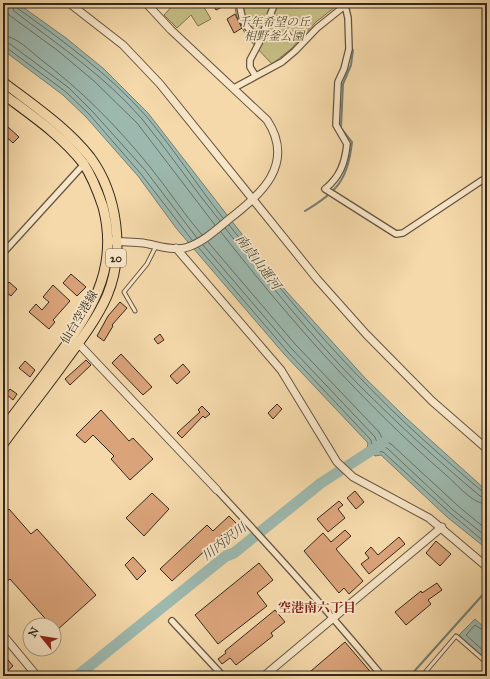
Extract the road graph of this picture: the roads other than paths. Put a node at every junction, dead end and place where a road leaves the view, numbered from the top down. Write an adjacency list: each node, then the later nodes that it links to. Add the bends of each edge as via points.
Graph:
1 (69, 3): 13 (street, via 123,45 160,84)
2 (146, 3): 9 (street, via 171,30)
3 (239, 3): 6 (street, via 243,21)
4 (275, 3): 6 (street)
5 (346, 4): 7 (street, via 282,62); 12 (street, via 349,49 338,82 336,125 347,144 339,174 325,189 396,234 403,233)
6 (259, 43): 7 (street, via 249,63)
7 (255, 75): 9 (street)
8 (3, 82): 11 (main road, 仙台空港線 / 20, via 51,118)
9 (234, 88): 13 (street, via 267,120 277,144 278,155 273,174)
10 (3, 94): 11 (main road, 仙台空港線 / 20)
11 (87, 161): 14 (main road, 仙台空港線 / 20); 17 (street)
12 (487, 177)
13 (254, 199): 16 (street, via 208,236); 22 (street, via 317,279 366,334 432,401)
14 (112, 241): 15 (street); 19 (main road, 仙台空港線 / 20, via 98,294)
15 (156, 246): 16 (street); 18 (lane, via 147,264 124,292)
16 (180, 248): 24 (street, via 281,370 337,462 353,477 414,508)
17 (3, 253)
18 (135, 310)
19 (75, 340): 20 (main road, 仙台空港線 / 20); 21 (main road, 仙台空港線 / 20); 23 (street)
20 (3, 429)
21 (3, 444)
22 (487, 450)
23 (217, 490): 26 (street)
24 (442, 527): 25 (street); 26 (street)
25 (487, 567)
26 (334, 618): 32 (street); 33 (street)
27 (172, 622): 31 (street)
28 (3, 634): 30 (street)
29 (487, 663): 34 (lane, via 456,636)
30 (38, 676)
31 (223, 676)
32 (264, 676)
33 (382, 676)
34 (422, 676)

